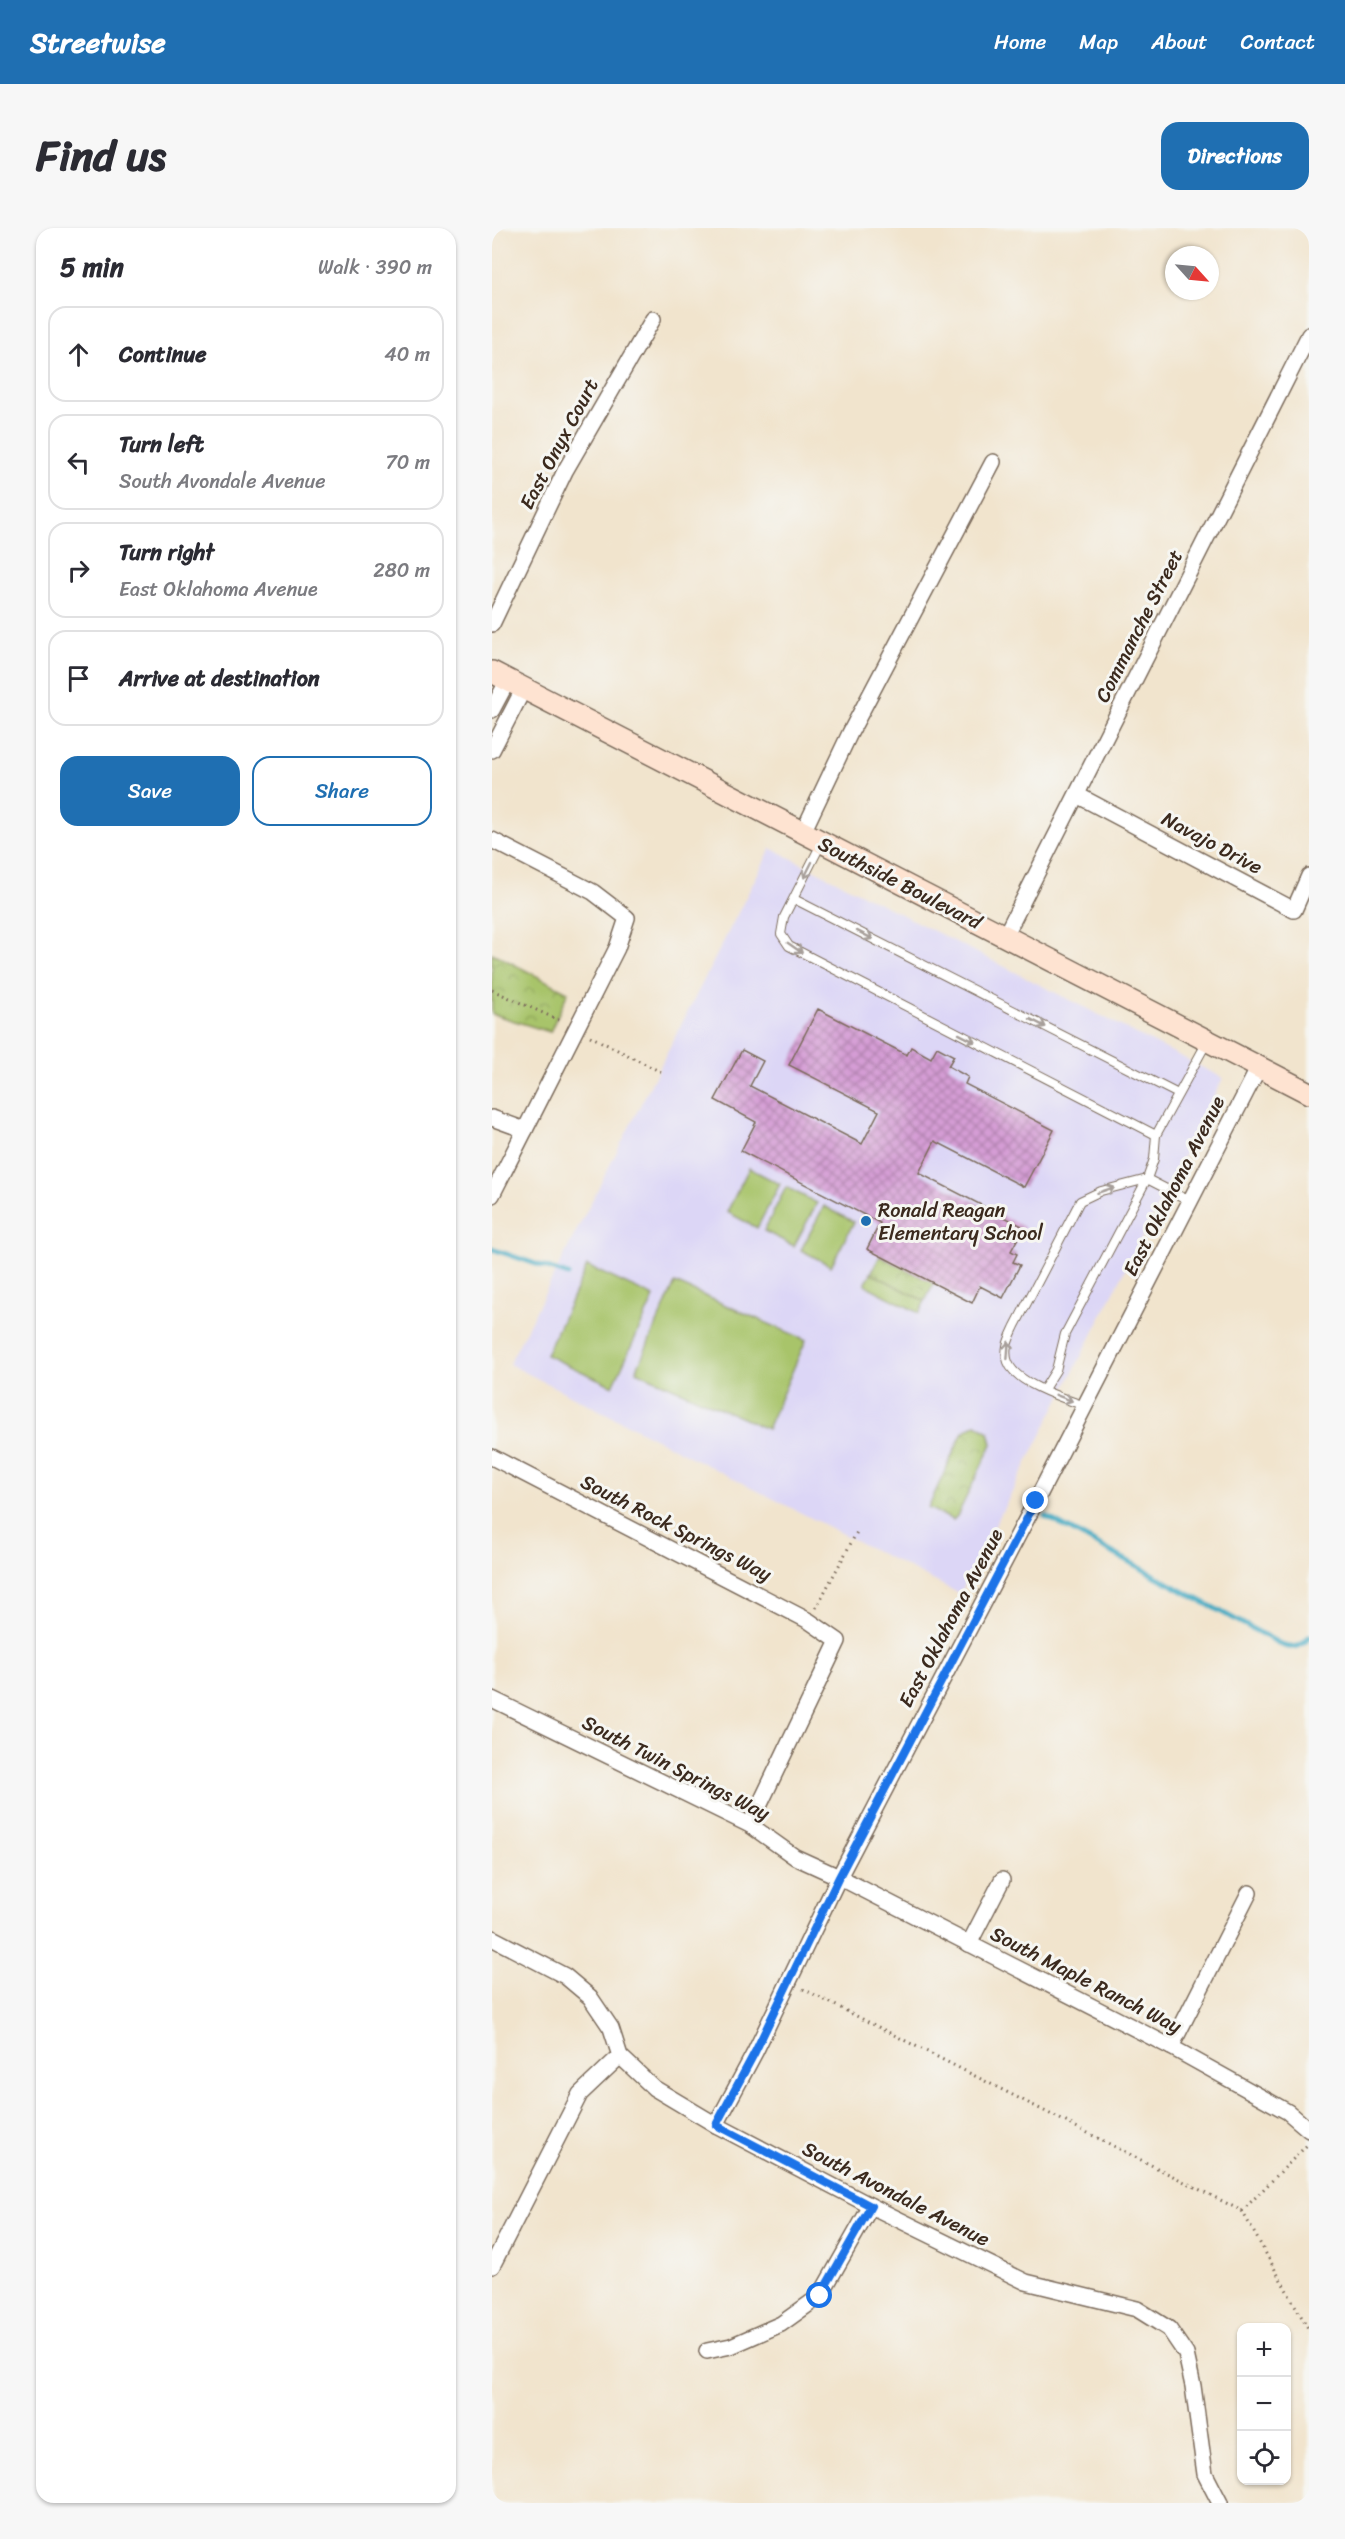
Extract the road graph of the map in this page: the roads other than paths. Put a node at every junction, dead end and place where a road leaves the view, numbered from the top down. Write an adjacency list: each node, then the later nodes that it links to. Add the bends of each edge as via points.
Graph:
1 (653, 319): 4 (street, East Onyx Court, via 564,471)
2 (1309, 335): 8 (street, Commanche Street)
3 (993, 462): 9 (street, via 850,733)
4 (492, 624)
5 (508, 680): 6 (street); 7 (street); 9 (main road, Southside Boulevard)
6 (492, 710)
7 (492, 750)
8 (1077, 795): 12 (street, Navajo Drive, via 1294,910); 14 (street, Commanche Street)
9 (803, 832): 11 (main road, Southside Boulevard)
10 (492, 840): 20 (street, via 593,892 627,918 617,948)
11 (822, 842): 13 (lane, one-way to 13); 14 (main road, Southside Boulevard)
12 (1309, 876)
13 (794, 899): 18 (lane, one-way to 18); 21 (lane, one-way to 21, via 784,917 781,934 789,946)
14 (1005, 936): 15 (main road, Southside Boulevard)
15 (1207, 1041): 16 (main road, Southside Boulevard); 18 (lane)
16 (1259, 1067): 17 (main road, Southside Boulevard); 24 (street, East Oklahoma Avenue)
17 (1309, 1093)
18 (1178, 1094): 21 (lane)
19 (492, 1118): 20 (street)
20 (525, 1130): 23 (street)
21 (1156, 1135): 22 (lane)
22 (1147, 1179): 24 (lane); 25 (lane, via 1065,1334 1056,1370); 25 (lane, one-way to 22, via 1013,1372 1008,1363 1007,1343 1015,1326 1080,1201)
23 (492, 1195)
24 (1190, 1201): 26 (street, East Oklahoma Avenue)
25 (1044, 1389): 26 (lane, one-way to 26)
26 (1085, 1406): 30 (street, East Oklahoma Avenue)
27 (492, 1457): 29 (street, South Rock Springs Way, via 809,1620 838,1641)
28 (492, 1699): 29 (street, South Twin Springs Way)
29 (750, 1825): 30 (street, South Twin Springs Way, via 795,1857)
30 (839, 1877): 34 (street, South Maple Ranch Way); 37 (street, East Oklahoma Avenue)
31 (1002, 1880): 34 (street)
32 (1249, 1893): 35 (street)
33 (492, 1938): 36 (street, South Avondale Avenue, via 565,1976 590,1997 611,2028)
34 (969, 1944): 35 (street, South Maple Ranch Way)
35 (1171, 2047): 38 (street, South Maple Ranch Way, via 1288,2112)
36 (620, 2056): 37 (street, South Avondale Avenue, via 654,2088); 40 (street, via 580,2094)
37 (716, 2125): 39 (street, South Avondale Avenue)
38 (1309, 2130)
39 (871, 2206): 41 (street, via 820,2296 781,2324 731,2346); 42 (street, South Avondale Avenue, via 1026,2282 1137,2309 1169,2329 1186,2355 1205,2474)
40 (492, 2266)
41 (707, 2351)
42 (1220, 2503)

